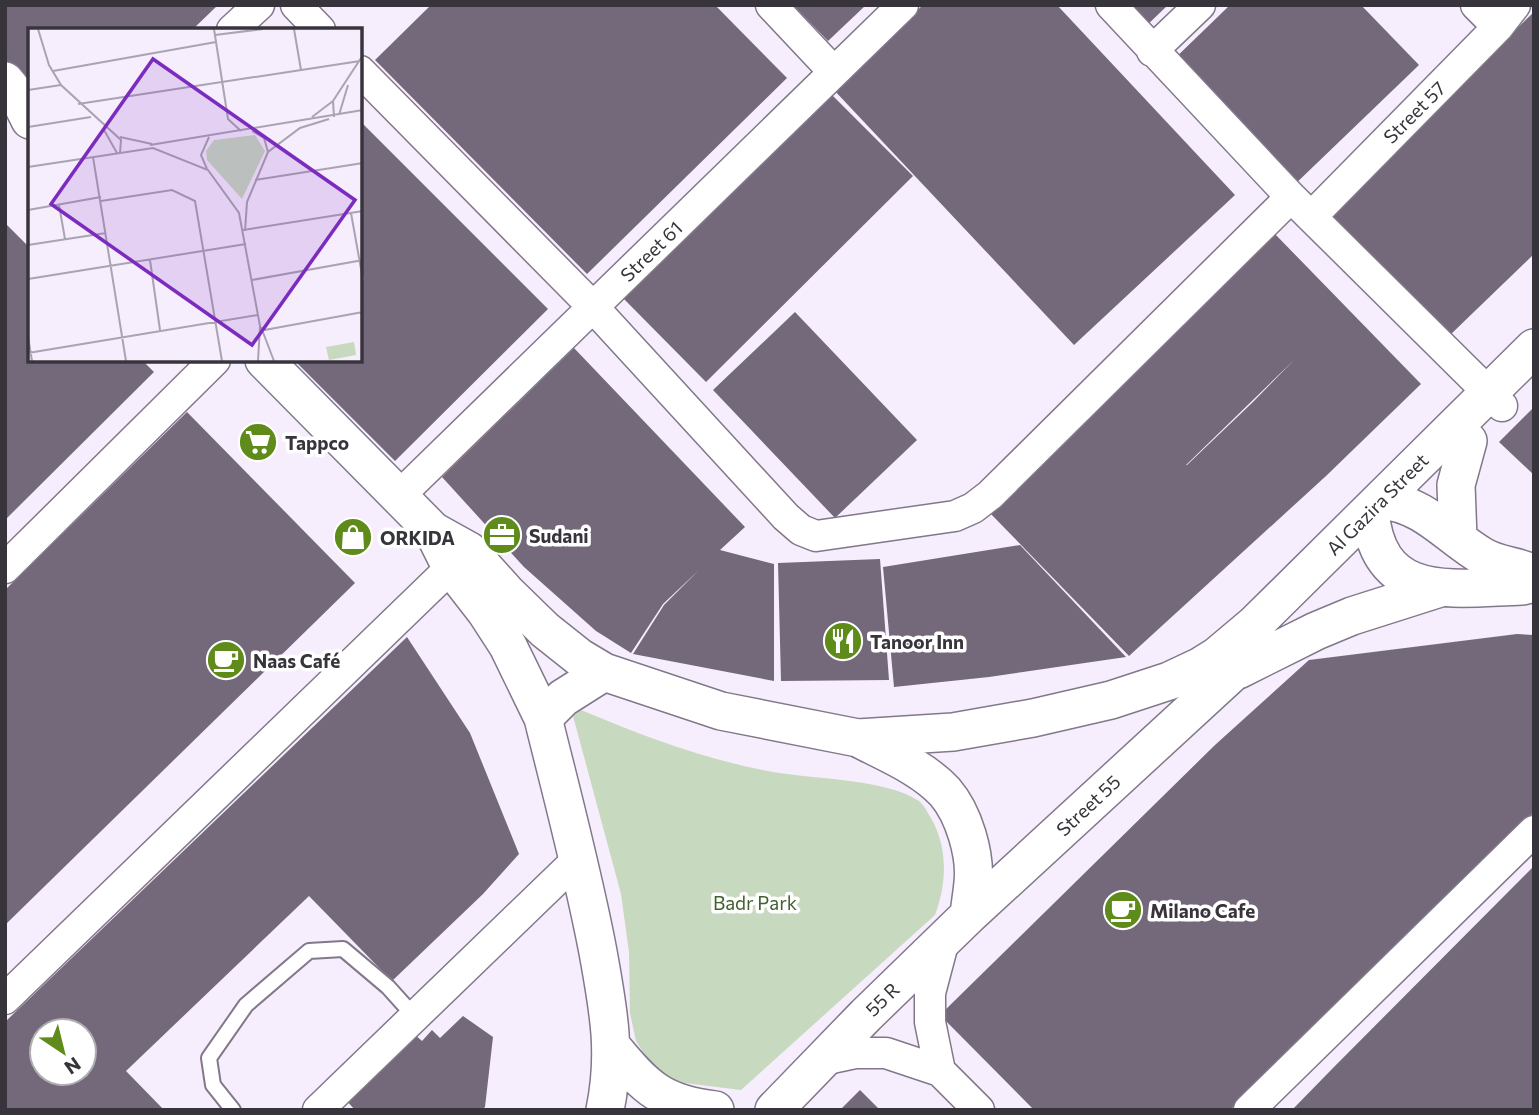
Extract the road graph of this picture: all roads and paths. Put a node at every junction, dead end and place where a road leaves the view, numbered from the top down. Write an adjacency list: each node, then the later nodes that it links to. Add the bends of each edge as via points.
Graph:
1 (259, 5): 9 (street)
2 (296, 5): 10 (street)
3 (771, 5): 12 (street)
4 (903, 5): 12 (street, Street 61)
5 (1111, 5): 11 (street)
6 (1200, 5): 11 (street)
7 (1476, 5): 8 (street)
8 (1506, 16): 14 (street, Street 57)
9 (234, 28)
10 (318, 28)
11 (1152, 51): 14 (street)
12 (834, 72): 15 (street, Street 61)
13 (362, 73): 15 (street, Street 57)
14 (1301, 206): 15 (street, Street 57, via 974,508 955,516 816,536 786,517); 20 (street)
15 (593, 307): 22 (street, Street 61)
16 (1534, 348): 20 (street, Al Gazira Street)
17 (213, 362): 26 (street)
18 (266, 362): 22 (street)
19 (1534, 374): 20 (street)
20 (1495, 399): 21 (street); 23 (street, Al Gazira Street)
21 (1468, 441): 23 (street); 24 (street, via 1456,485)
22 (399, 496): 25 (street)
23 (1383, 513): 24 (street, via 1444,526); 29 (street, via 1388,560 1404,578); 30 (street)
24 (1458, 538): 27 (street, via 1497,564)
25 (460, 559): 31 (street, via 506,592 579,657); 32 (street); 37 (street)
26 (5, 568)
27 (1534, 573)
28 (1534, 583): 29 (street)
29 (1440, 588): 30 (street)
30 (1226, 664): 33 (street, via 1201,666 1111,700 1034,718 953,732); 36 (street, Street 55)
31 (604, 672): 32 (street, via 563,698); 33 (street, via 722,711)
32 (544, 718): 35 (street)
33 (858, 737): 36 (street, via 927,777 946,793 958,814 970,845 974,881)
34 (1534, 831): 47 (street)
35 (578, 859): 38 (street); 39 (street)
36 (956, 928): 40 (street, via 930,993 930,1022); 41 (street, 55 R)
37 (5, 999)
38 (415, 1017): 42 (lane, via 343,949 309,951 246,1005 209,1058 213,1085); 43 (street)
39 (613, 1048): 44 (street); 45 (street, via 644,1084 662,1096)
40 (940, 1071): 41 (street, via 886,1053 855,1052); 46 (street)
41 (798, 1085): 45 (street, via 753,1104)
42 (233, 1110)
43 (318, 1110)
44 (606, 1110)
45 (717, 1110)
46 (979, 1110)
47 (1249, 1110)

